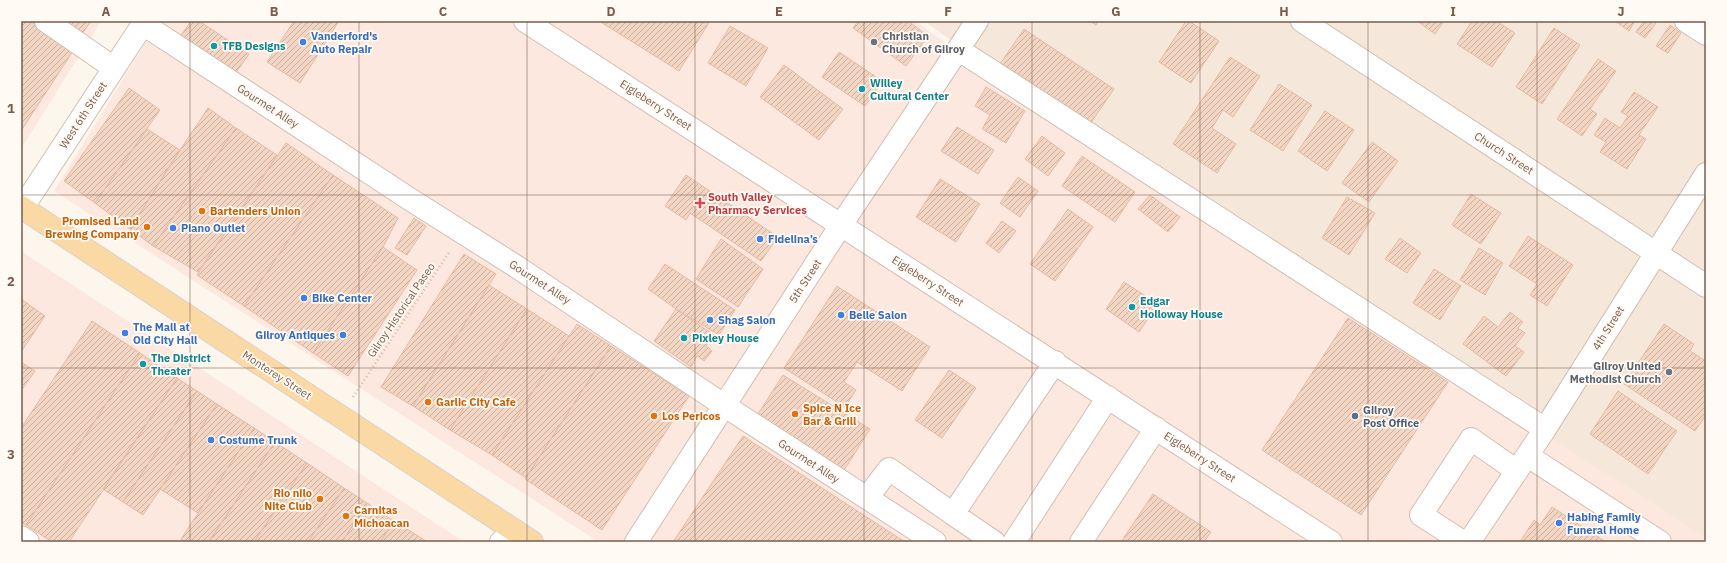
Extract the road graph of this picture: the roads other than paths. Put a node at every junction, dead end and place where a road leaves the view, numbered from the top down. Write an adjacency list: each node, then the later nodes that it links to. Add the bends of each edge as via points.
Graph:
1 (46, 21): 9 (street)
2 (525, 21): 12 (street, Eigleberry Street)
3 (977, 21): 8 (street, 5th Street)
4 (1302, 21): 13 (street, Church Street)
5 (1686, 21): 7 (street)
6 (144, 22): 9 (street, West 6th Street); 17 (street, Gourmet Alley)
7 (1706, 34)
8 (959, 50): 12 (street, 5th Street); 19 (street)
9 (114, 68): 11 (street, West 6th Street)
10 (1706, 174): 13 (street, 4th Street)
11 (21, 208): 26 (main road, Monterey Street)
12 (841, 225): 15 (street, Eigleberry Street); 17 (street, 5th Street)
13 (1655, 252): 14 (street, Church Street); 19 (street, 4th Street)
14 (1706, 286)
15 (1055, 362): 16 (street, Eigleberry Street); 23 (street)
16 (1108, 397): 18 (street, Eigleberry Street); 31 (street)
17 (725, 406): 22 (street, Gourmet Alley); 28 (street, 5th Street)
18 (1156, 428): 32 (street); 33 (street, Eigleberry Street)
19 (1545, 430): 20 (street, 4th Street)
20 (1522, 463): 34 (street, via 1471,439 1421,515); 35 (street, 4th Street); 36 (street)
21 (923, 492): 22 (street, via 889,469); 23 (street); 24 (street)
22 (867, 498): 24 (street, Gourmet Alley)
23 (953, 514): 30 (street)
24 (902, 521): 29 (street, Gourmet Alley)
25 (21, 537): 27 (street)
26 (516, 538)
27 (28, 542)
28 (636, 542)
29 (935, 542)
30 (994, 542)
31 (1014, 542)
32 (1081, 542)
33 (1331, 542)
34 (1463, 542)
35 (1469, 542)
36 (1660, 542)

